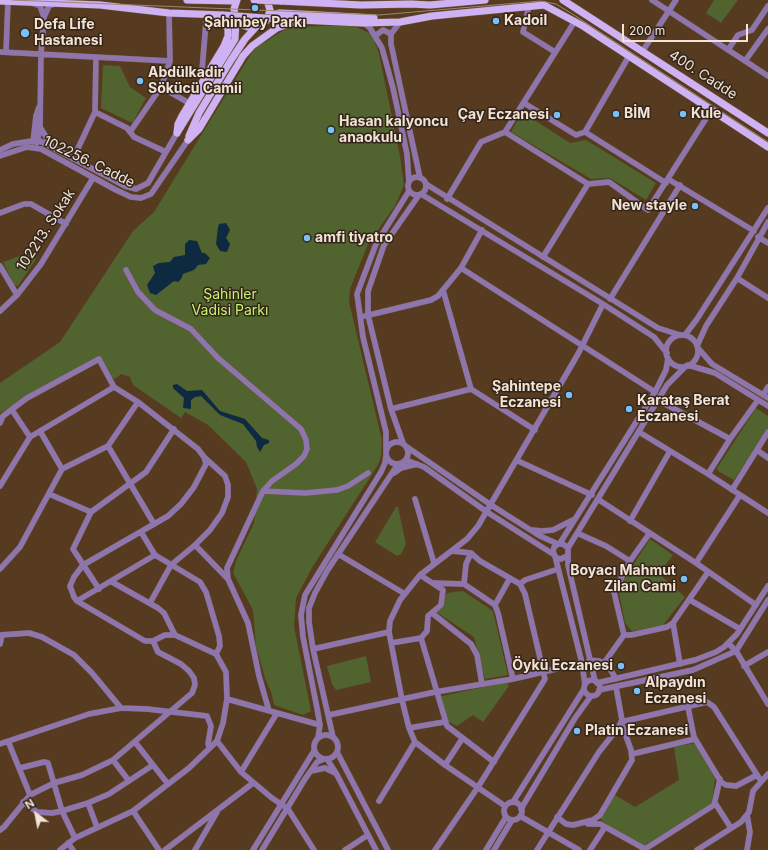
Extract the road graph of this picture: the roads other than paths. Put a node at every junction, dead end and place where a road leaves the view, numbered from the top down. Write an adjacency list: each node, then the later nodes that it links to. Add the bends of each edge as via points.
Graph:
1 (187, 0): 8 (main road)
2 (254, 0): 9 (main road, bridge)
3 (483, 0): 16 (main road)
4 (563, 0): 38 (main road, 400. Cadde)
5 (652, 0): 19 (street)
6 (676, 0): 19 (street)
7 (4, 1): 12 (main road); 36 (street)
8 (236, 1): 24 (main road)
9 (267, 1): 10 (main road, bridge); 16 (main road, via 282,6 350,9); 25 (main road, via 270,10)
10 (294, 1): 11 (main road)
11 (387, 2): 16 (main road)
12 (32, 3): 14 (main road); 23 (street, via 40,6)
13 (545, 3): 17 (main road); 27 (main road, 400. Cadde)
14 (54, 4): 15 (main road); 23 (street, via 49,6)
15 (100, 5): 20 (main road); 24 (main road, via 222,11)
16 (430, 6)
17 (529, 6): 22 (main road); 37 (street, via 523,32)
18 (768, 6): 35 (street, via 752,30 738,35)
19 (668, 12): 35 (street); 38 (street)
20 (169, 13): 21 (main road); 42 (street)
21 (209, 14): 26 (main road, bridge); 45 (main road, via 224,21 228,36)
22 (432, 16): 25 (main road, via 357,18 280,13 270,15); 29 (main road)
23 (44, 17): 39 (street)
24 (235, 17): 31 (main road, via 246,27); 55 (main road, via 234,40)
25 (267, 20): 31 (main road)
26 (300, 20): 30 (main road); 58 (main road, via 277,28 252,46 243,56 199,129)
27 (575, 21): 37 (street); 40 (main road, 400. Cadde)
28 (206, 22): 45 (street, via 202,70)
29 (400, 22): 30 (main road); 33 (street)
30 (363, 23): 34 (street)
31 (256, 27): 58 (main road, via 231,60 199,113)
32 (768, 29): 43 (street)
33 (391, 34): 34 (street, via 383,30); 68 (street)
34 (376, 36): 70 (street, via 393,88 407,154)
35 (728, 50): 43 (street)
36 (3, 52): 39 (street)
37 (555, 52): 47 (street)
38 (642, 52): 56 (main road, 400. Cadde)
39 (41, 54): 41 (street); 51 (street)
40 (629, 56): 49 (main road, 400. Cadde); 54 (street)
41 (96, 58): 42 (street); 50 (street)
42 (170, 60): 46 (street)
43 (745, 61): 44 (street)
44 (768, 76)
45 (204, 78): 48 (main road)
46 (161, 87): 48 (street); 52 (street)
47 (524, 102): 53 (street); 54 (street, via 576,135)
48 (189, 103): 55 (main road, via 178,124)
49 (712, 109): 60 (main road, 400. Cadde); 69 (street)
50 (95, 112): 52 (street); 66 (street)
51 (37, 127): 57 (street); 59 (street); 62 (street)
52 (130, 132): 64 (street, via 134,137)
53 (505, 132): 72 (street); 76 (street, via 481,142)
54 (585, 132): 69 (street)
55 (177, 133): 64 (street, 102256. Cadde)
56 (768, 133)
57 (36, 140): 59 (street, 102256. Cadde); 61 (street); 62 (street, 102256. Cadde)
58 (188, 140): 67 (street, 102256. Cadde, via 151,194 141,198 131,197)
59 (20, 142): 63 (street, 102256. Cadde)
60 (768, 147)
61 (33, 148): 65 (street, 102256. Cadde, via 26,147); 67 (street, 102256. Cadde, via 41,149)
62 (54, 149): 66 (street, 102256. Cadde)
63 (0, 150)
64 (166, 152): 66 (street, 102256. Cadde, via 148,183 136,189 125,186)
65 (0, 156)
66 (73, 159)
67 (93, 178): 82 (street, 102213. Sokak)
68 (420, 178): 70 (street); 71 (street)
69 (667, 181): 72 (street, via 648,210 609,182); 73 (street)
70 (409, 182): 74 (street)
71 (426, 184): 75 (street, via 426,189); 76 (street)
72 (588, 184): 87 (street)
73 (680, 185): 84 (street); 95 (street)
74 (409, 191): 75 (street, via 414,195); 99 (street, via 376,244 361,282 358,294)
75 (420, 195): 77 (street); 78 (street)
76 (447, 199): 87 (street)
77 (431, 200): 78 (street, via 420,200); 83 (street)
78 (412, 205): 98 (street, via 384,245 368,291)
79 (768, 208): 84 (street)
80 (0, 213): 82 (street, via 31,204)
81 (768, 222): 85 (street)
82 (66, 224): 93 (street, 102213. Sokak, via 41,264)
83 (482, 230): 89 (street); 96 (street)
84 (754, 231): 100 (street, via 697,319)
85 (758, 237): 86 (street); 91 (street)
86 (768, 243)
87 (543, 257): 95 (street)
88 (0, 266): 93 (street)
89 (461, 268): 92 (street); 101 (street)
90 (126, 270): 143 (street, via 138,292 154,310 191,329 218,358 301,429 306,444 304,456)
91 (737, 278): 94 (street); 102 (street, via 706,326)
92 (443, 290): 98 (street, via 430,300); 107 (street)
93 (17, 295): 97 (street, 102213. Sokak)
94 (768, 298)
95 (610, 299): 100 (street, via 658,328)
96 (603, 304): 101 (street); 103 (street, via 654,337)
97 (0, 311)
98 (368, 315): 99 (street); 114 (street)
99 (360, 317): 128 (street, via 386,432)
100 (682, 335): 102 (street, via 693,340); 103 (street, via 668,344)
101 (582, 344): 108 (street); 118 (street)
102 (697, 347): 104 (street, via 696,358); 109 (street, via 712,364)
103 (668, 355): 104 (street, via 674,364); 108 (street, via 666,370)
104 (687, 365): 110 (street, via 667,385); 111 (street, via 715,373)
105 (114, 386): 112 (street); 115 (street, via 99,359 27,398); 119 (street)
106 (768, 387): 109 (street)
107 (471, 388): 114 (street); 118 (street)
108 (655, 392): 146 (street)
109 (765, 397)
110 (658, 400): 120 (street); 123 (street)
111 (758, 400): 113 (street); 123 (street)
112 (138, 402): 117 (street); 125 (street)
113 (768, 406)
114 (391, 409): 124 (street)
115 (12, 410): 116 (street, via 3,416); 122 (street)
116 (0, 423)
117 (174, 429): 129 (street); 141 (street, via 146,472)
118 (535, 430): 132 (street)
119 (40, 431): 122 (street); 135 (street)
120 (639, 432): 127 (street); 149 (street)
121 (768, 432): 126 (street)
122 (30, 437): 139 (street)
123 (730, 439): 138 (street)
124 (405, 445): 128 (street, via 391,443); 131 (street, via 408,451); 150 (street)
125 (108, 446): 135 (street); 141 (street)
126 (757, 450): 130 (street); 144 (street)
127 (670, 451): 138 (street); 155 (street)
128 (386, 453): 133 (street, via 393,464); 236 (street, via 381,472 305,595 301,615 303,637)
129 (204, 457): 156 (street, via 206,464 185,498 168,516); 162 (street, via 225,476 228,497 218,519)
130 (768, 458)
131 (406, 460): 133 (street); 134 (street)
132 (518, 461): 146 (street); 150 (street)
133 (398, 464): 140 (street)
134 (417, 464): 140 (street, via 401,468); 152 (street)
135 (62, 469): 145 (street)
136 (0, 471): 139 (street)
137 (368, 473): 143 (street, via 337,490 305,493)
138 (708, 474): 144 (street)
139 (7, 475): 142 (street)
140 (390, 475): 165 (street)
141 (130, 485): 151 (street); 156 (street)
142 (0, 486)
143 (264, 490): 180 (street, via 227,568)
144 (732, 490): 147 (street)
145 (50, 494): 151 (street); 175 (street, via 20,547)
146 (592, 495): 154 (street)
147 (740, 495): 153 (street); 172 (street)
148 (415, 499): 171 (street)
149 (599, 500): 155 (street); 159 (street)
150 (491, 505): 152 (street); 157 (street)
151 (90, 512): 173 (street, via 73,549)
152 (487, 512): 164 (street, via 467,539); 168 (street)
153 (768, 513)
154 (575, 519): 157 (street, via 552,530); 161 (street)
155 (630, 521): 160 (street)
156 (154, 524): 158 (street)
157 (530, 530): 161 (street)
158 (141, 532): 167 (street); 173 (street)
159 (577, 533): 163 (street); 170 (street, via 606,546)
160 (649, 534): 170 (street); 172 (street)
161 (559, 544): 163 (street); 168 (street, via 553,549)
162 (195, 545): 174 (street); 180 (street)
163 (568, 548): 169 (street)
164 (452, 551): 166 (street); 171 (street)
165 (338, 554): 187 (street); 206 (street, via 309,608)
166 (471, 554): 179 (street, via 480,562); 183 (street, via 466,564)
167 (155, 555): 174 (street); 181 (street)
168 (554, 555): 169 (street, via 561,559); 176 (street)
169 (567, 556): 210 (street)
170 (630, 561): 200 (street, via 614,592)
171 (434, 563): 178 (street)
172 (696, 563): 177 (street)
173 (83, 565): 186 (street); 190 (street, via 70,586)
174 (170, 565): 191 (street); 209 (street, via 200,582 206,592 219,636 220,646)
175 (0, 569)
176 (558, 569): 184 (street); 211 (street)
177 (708, 572): 188 (street); 193 (street)
178 (420, 575): 182 (street); 187 (street)
179 (510, 578): 184 (street); 192 (street)
180 (228, 579): 230 (street, via 248,623)
181 (112, 582): 186 (street); 191 (street)
182 (432, 583): 183 (street); 194 (street, via 443,590 441,605)
183 (464, 584): 192 (street)
184 (520, 584): 215 (street, via 525,594)
185 (768, 586): 193 (street)
186 (99, 589): 190 (street)
187 (405, 594): 197 (street, via 390,621)
188 (690, 600): 195 (street); 196 (street)
189 (768, 600): 207 (street)
190 (77, 601): 202 (street, via 145,641)
191 (150, 603): 199 (street, via 164,613)
192 (495, 605): 216 (street)
193 (756, 605): 196 (street)
194 (432, 613): 201 (street, via 426,620 425,635); 219 (street, via 471,644 477,655)
195 (673, 623): 200 (street, via 667,627); 213 (street)
196 (740, 629): 204 (street)
197 (389, 632): 203 (street); 206 (street)
198 (1, 635): 205 (street); 229 (street, via 29,633 42,637 74,655)
199 (175, 635): 202 (street, via 166,635); 209 (street)
200 (624, 635): 212 (street)
201 (421, 638): 203 (street); 223 (street)
202 (153, 641): 231 (street, via 158,652 181,664 194,678 192,694)
203 (391, 643): 226 (street)
204 (728, 643): 207 (street); 213 (street, via 708,656)
205 (0, 644)
206 (313, 649): 233 (street)
207 (736, 651): 214 (street); 221 (street, via 693,670)
208 (768, 652): 214 (street)
209 (216, 654): 225 (street, via 226,672)
210 (589, 660): 212 (street); 218 (street)
211 (582, 663): 215 (street); 220 (street)
212 (604, 663): 217 (street)
213 (680, 664): 217 (street)
214 (744, 666): 227 (street)
215 (544, 672): 216 (street); 253 (street, via 546,679)
216 (513, 679): 219 (street)
217 (616, 679): 218 (street)
218 (596, 682): 220 (street, via 588,682); 222 (street)
219 (482, 684): 223 (street)
220 (585, 687): 224 (street, via 587,694); 272 (street)
221 (616, 687): 222 (street); 235 (street)
222 (599, 690): 224 (street)
223 (435, 692): 226 (street); 234 (street)
224 (591, 696): 279 (street, via 574,718)
225 (227, 699): 230 (street); 243 (street)
226 (402, 700): 233 (street); 237 (street)
227 (768, 704)
228 (688, 707): 235 (street); 241 (street); 261 (street, via 707,702 714,707)
229 (121, 708): 231 (street); 242 (street, via 89,714)
230 (269, 711): 232 (street)
231 (169, 712): 244 (street); 247 (street, via 208,716 211,726 208,744)
232 (277, 713): 236 (street); 258 (street)
233 (329, 715): 238 (street)
234 (444, 722): 237 (street); 240 (street)
235 (621, 722): 250 (street); 285 (street)
236 (320, 725): 239 (street)
237 (409, 728): 245 (street)
238 (333, 737): 239 (street, via 325,735); 249 (street, via 338,744)
239 (318, 738): 248 (street)
240 (462, 739): 253 (street); 255 (street)
241 (695, 739): 250 (street); 262 (street)
242 (8, 741): 246 (street); 256 (street)
243 (217, 741): 247 (street); 258 (street)
244 (135, 742): 252 (street); 254 (street)
245 (415, 742): 255 (street); 271 (street)
246 (0, 744)
247 (210, 748): 267 (street)
248 (314, 750): 251 (street); 275 (street)
249 (337, 752): 251 (street); 307 (street)
250 (632, 754): 287 (street, via 632,760 600,815)
251 (325, 759): 257 (street, via 317,762); 259 (street)
252 (113, 760): 263 (street); 265 (street, via 82,775)
253 (494, 762): 268 (street)
254 (153, 765): 263 (street); 267 (street)
255 (445, 765): 268 (street)
256 (20, 768): 265 (street, via 46,761); 269 (street)
257 (311, 771): 259 (street, via 325,768); 278 (street)
258 (241, 772): 266 (street)
259 (336, 773): 293 (street)
260 (768, 774): 264 (street)
261 (757, 775): 262 (street, via 736,786 726,785); 264 (street)
262 (720, 779): 274 (street)
263 (129, 781): 273 (street)
264 (762, 781): 282 (street, via 753,791)
265 (54, 783): 269 (street); 280 (street)
266 (253, 783): 275 (street); 277 (street)
267 (168, 784): 281 (street)
268 (478, 787): 276 (street); 308 (street)
269 (30, 794): 270 (street)
270 (23, 802): 280 (street, via 37,812); 291 (street)
271 (379, 802)
272 (513, 802): 276 (street); 279 (street)
273 (88, 803): 280 (street); 288 (street)
274 (715, 803): 290 (street); 296 (street)
275 (281, 804): 278 (street); 302 (street)
276 (505, 806): 284 (street)
277 (219, 809): 300 (street); 301 (street)
278 (288, 809): 303 (street); 304 (street)
279 (521, 809): 283 (street)
280 (62, 811): 294 (street)
281 (132, 811): 288 (street); 299 (street)
282 (747, 815): 290 (street); 315 (street, via 750,832)
283 (520, 816): 286 (street); 292 (street)
284 (506, 817): 286 (street); 309 (street)
285 (557, 817): 287 (street, via 573,826); 292 (street)
286 (512, 820): 310 (street)
287 (582, 824): 289 (street, via 600,824)
288 (97, 827): 294 (street)
289 (605, 827): 296 (street, via 640,848); 313 (street)
290 (732, 828): 314 (street)
291 (0, 830)
292 (548, 831): 311 (street); 312 (street)
293 (368, 835): 305 (street); 306 (street)
294 (75, 838): 295 (street)
295 (68, 843): 297 (street); 298 (street)
296 (647, 849)
297 (60, 850)
298 (73, 850)
299 (159, 850)
300 (165, 850)
301 (195, 850)
302 (253, 850)
303 (262, 850)
304 (314, 850)
305 (345, 850)
306 (376, 850)
307 (388, 850)
308 (435, 850)
309 (486, 850)
310 (494, 850)
311 (536, 850)
312 (579, 850)
313 (590, 850)
314 (697, 850)
315 (747, 850)

